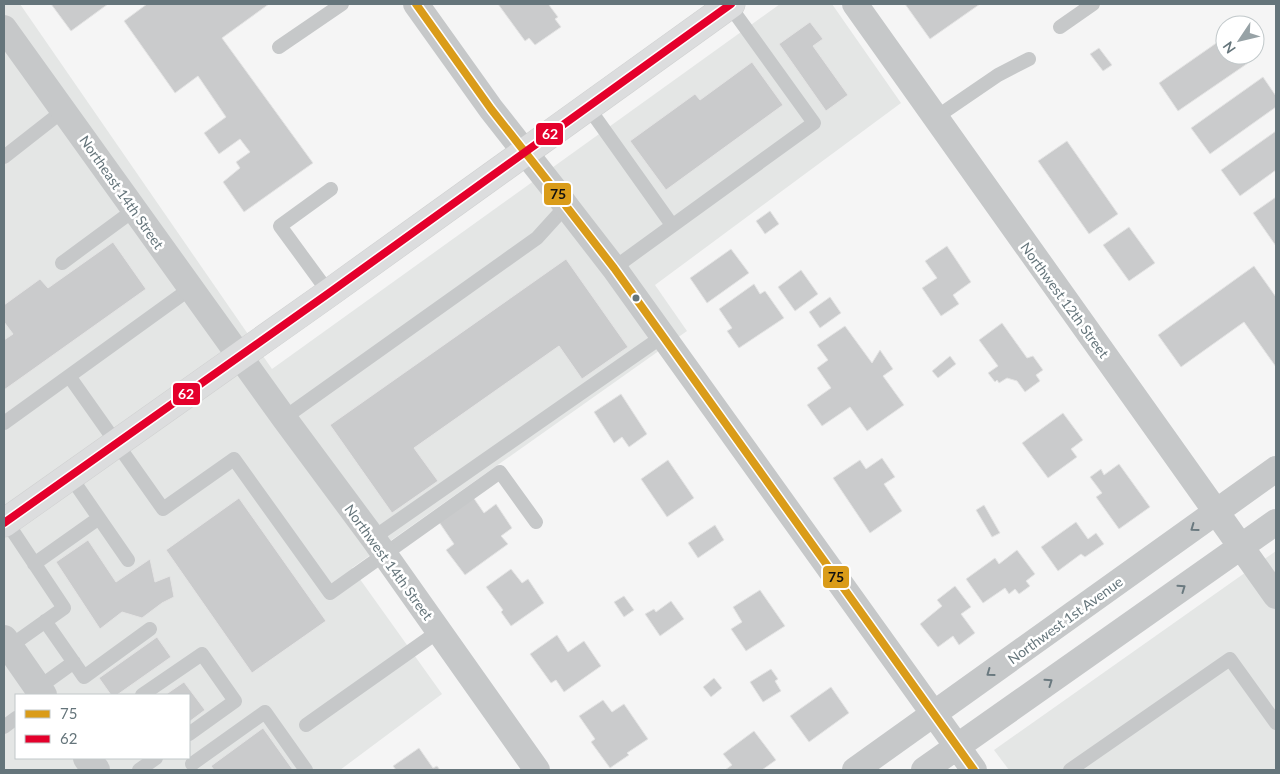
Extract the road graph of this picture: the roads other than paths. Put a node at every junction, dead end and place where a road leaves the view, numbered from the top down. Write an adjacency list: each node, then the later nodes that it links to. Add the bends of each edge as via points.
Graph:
1 (342, 4): 8 (lane)
2 (416, 4): 13 (street)
3 (730, 4): 10 (highway); 18 (lane, via 814,123)
4 (855, 4): 12 (street, Northwest 12th Street)
5 (1093, 4): 6 (lane)
6 (1060, 27)
7 (6, 36): 11 (street, Northeast 14th Street)
8 (278, 47)
9 (1029, 59): 12 (lane, via 998,75)
10 (588, 107): 13 (highway); 18 (lane)
11 (64, 110): 14 (lane); 17 (street, Northeast 14th Street)
12 (935, 118): 31 (street, Northwest 12th Street)
13 (525, 151): 16 (street); 22 (highway)
14 (4, 158)
15 (331, 190): 22 (lane, via 280,226)
16 (566, 206): 20 (street); 26 (lane, via 537,238)
17 (134, 210): 19 (lane); 21 (street, Northeast 14th Street)
18 (672, 225): 20 (lane)
19 (62, 263)
20 (614, 268): 23 (street)
21 (191, 288): 24 (street, Northeast 14th Street); 25 (lane)
22 (329, 293): 24 (highway)
23 (663, 336): 36 (lane); 48 (street)
24 (239, 356): 26 (street, Northwest 14th Street); 28 (highway)
25 (69, 376): 27 (lane); 28 (lane)
26 (284, 418): 36 (street, Northwest 14th Street)
27 (4, 423)
28 (116, 443): 30 (highway); 36 (lane, via 163,509 234,459 330,593)
29 (1276, 469): 31 (street, Northwest 1st Avenue)
30 (70, 476): 32 (lane); 33 (highway)
31 (1216, 512): 37 (street, Northwest 12th Street); 48 (street, Northwest 1st Avenue, one-way to 48)
32 (99, 518): 38 (lane); 39 (lane)
33 (5, 522): 39 (lane)
34 (536, 522): 36 (lane, via 500,472)
35 (1276, 522): 37 (street)
36 (379, 546): 43 (street, Northwest 14th Street)
37 (1241, 546): 40 (street, Northwest 12th Street); 54 (street, one-way to 37)
38 (128, 560)
39 (34, 564): 41 (lane, via 64,608)
40 (1276, 596)
41 (45, 621): 44 (lane); 45 (lane)
42 (150, 629): 45 (lane, via 84,677)
43 (439, 631): 51 (lane); 61 (street, Northwest 14th Street)
44 (6, 643): 46 (street)
45 (74, 662): 46 (lane)
46 (40, 691)
47 (143, 694): 53 (lane, via 202,654 235,701)
48 (933, 714): 54 (street); 62 (street, Northwest 1st Avenue)
49 (15, 719): 52 (lane)
50 (1276, 723): 65 (lane, via 1230,659)
51 (306, 725)
52 (4, 727)
53 (190, 733)
54 (957, 746): 63 (street); 64 (street)
55 (88, 759): 58 (street)
56 (155, 759): 59 (lane)
57 (190, 768): 60 (lane, via 265,712)
58 (96, 770)
59 (139, 770)
60 (306, 770)
61 (536, 770)
62 (855, 770)
63 (924, 770)
64 (974, 770)
65 (1070, 770)

